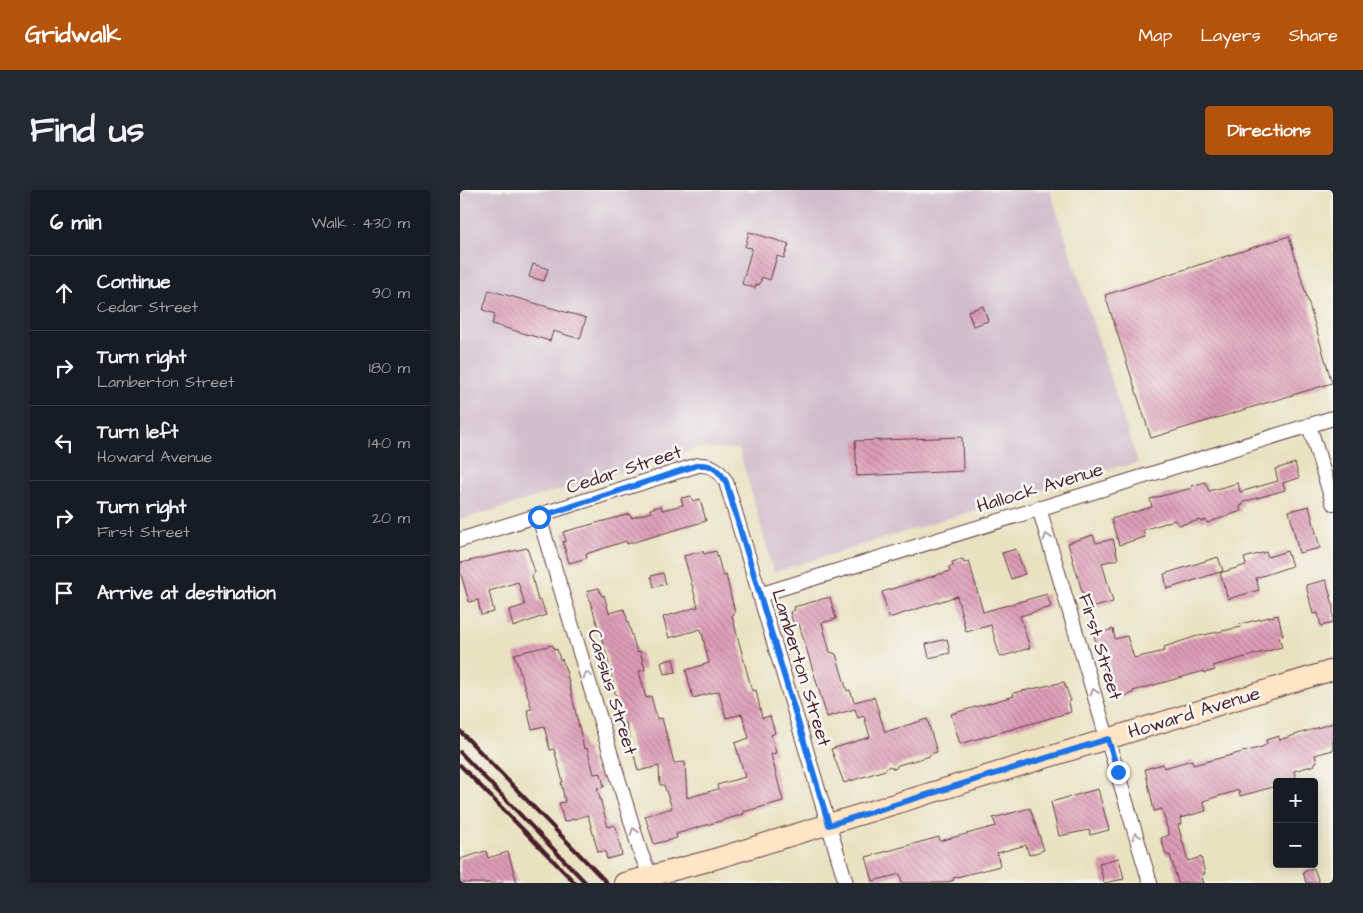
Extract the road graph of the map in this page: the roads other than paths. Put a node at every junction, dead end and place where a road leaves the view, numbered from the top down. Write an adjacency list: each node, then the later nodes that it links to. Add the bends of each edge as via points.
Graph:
1 (1333, 418): 2 (street, Hallock Avenue)
2 (1309, 425): 4 (street); 5 (street, Hallock Avenue)
3 (714, 467): 6 (street, Cedar Street, via 698,465); 8 (street, Lamberton Street, via 726,482)
4 (1333, 503)
5 (1039, 508): 8 (street, Hallock Avenue); 10 (street, First Street, one-way to 5)
6 (539, 517): 7 (street, Cedar Street); 12 (street, Cassius Street, one-way to 6, via 642,854)
7 (460, 540)
8 (759, 595): 11 (street, Lamberton Street)
9 (1333, 670): 10 (main road, Howard Avenue)
10 (1108, 739): 11 (main road, Howard Avenue); 15 (street, First Street, one-way to 10)
11 (829, 825): 12 (main road, Howard Avenue); 14 (street, Lamberton Street)
12 (657, 880): 13 (main road, Howard Avenue)
13 (625, 882)
14 (846, 883)
15 (1150, 883)

